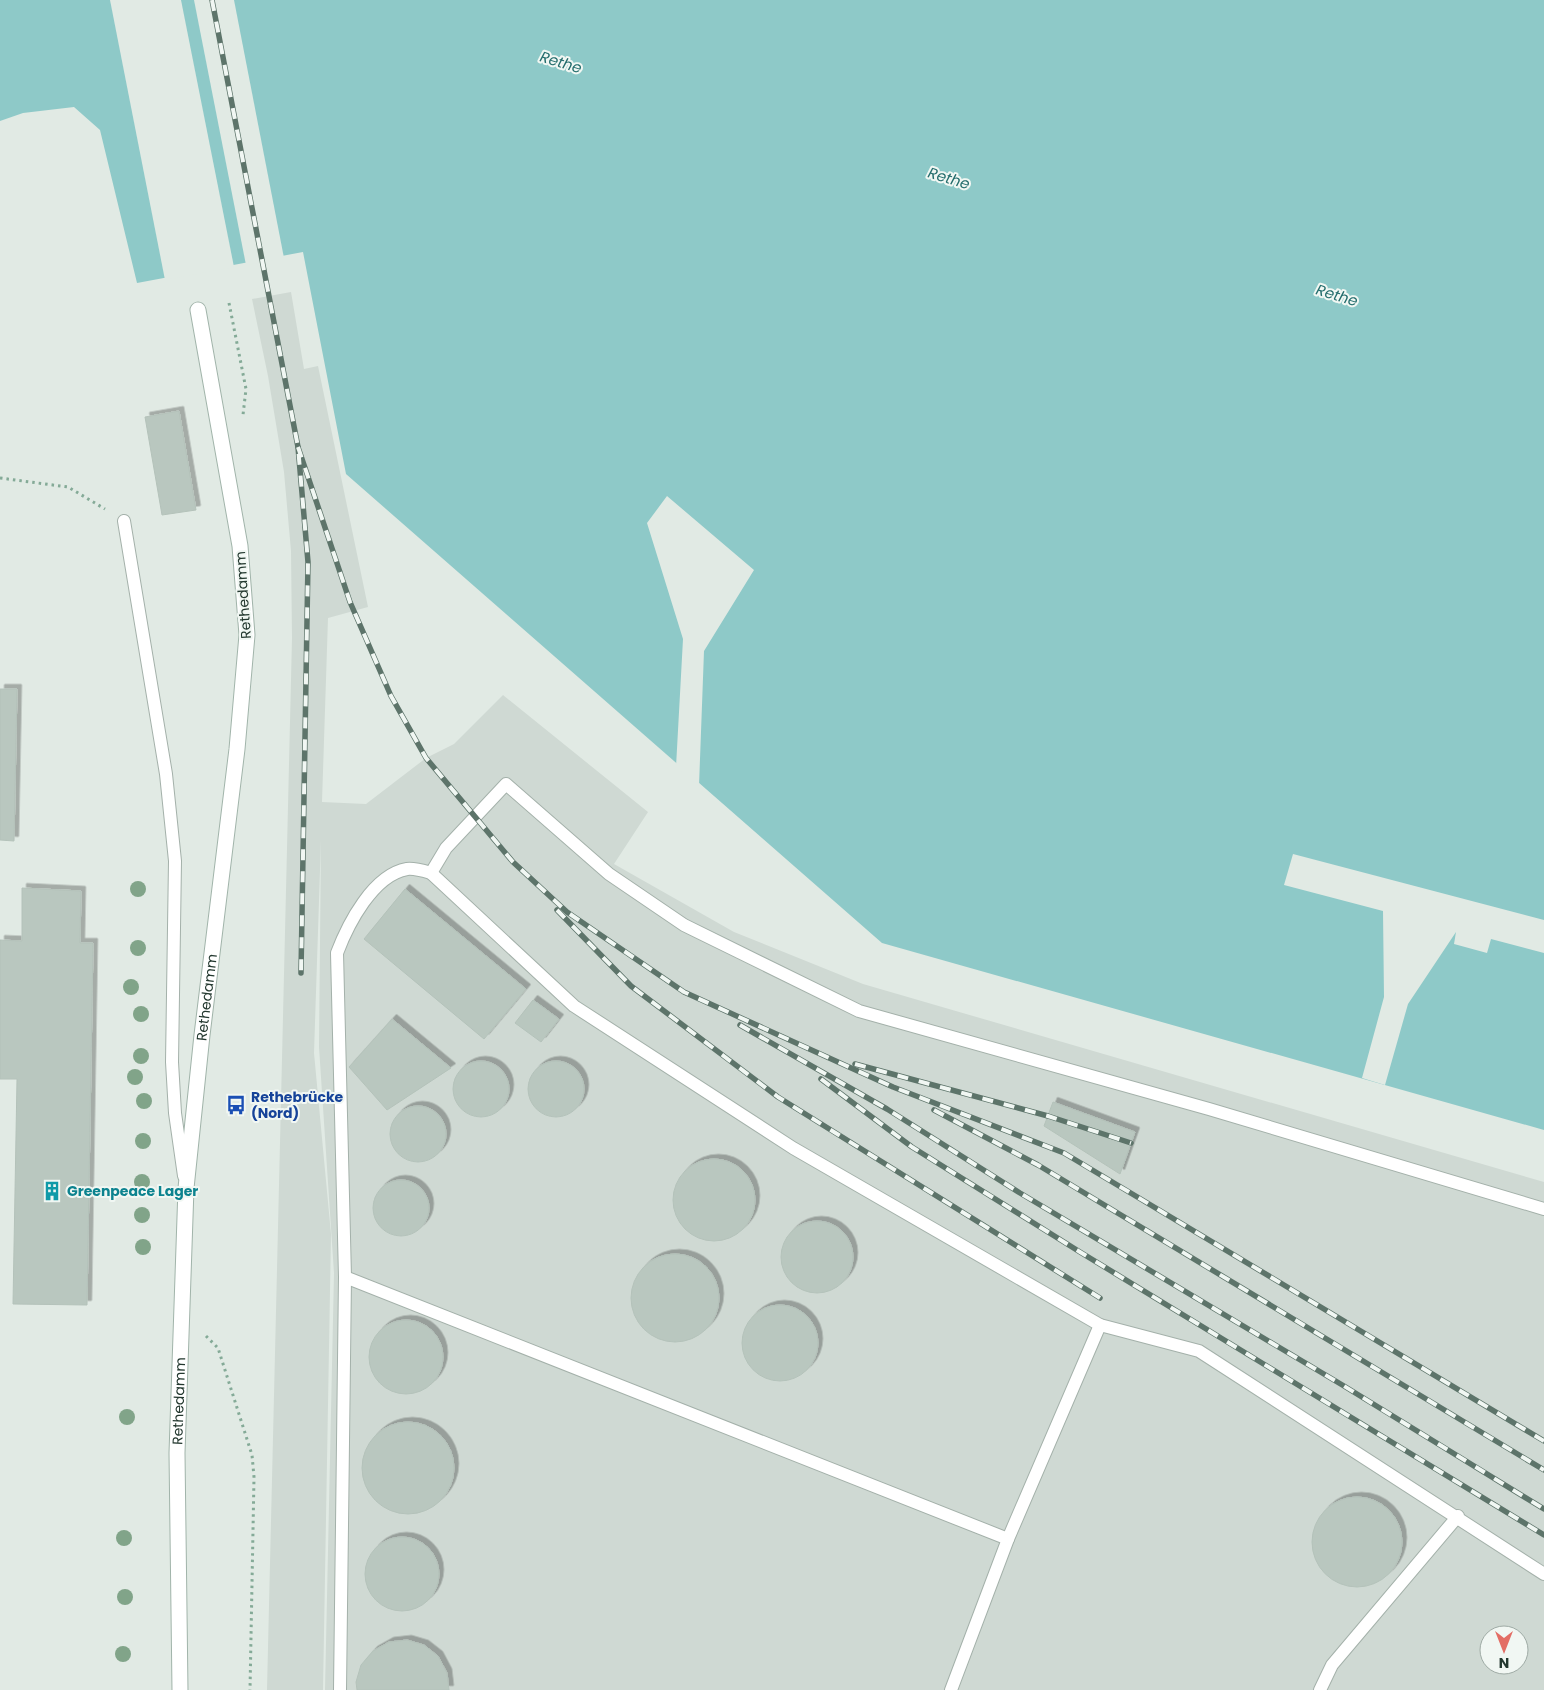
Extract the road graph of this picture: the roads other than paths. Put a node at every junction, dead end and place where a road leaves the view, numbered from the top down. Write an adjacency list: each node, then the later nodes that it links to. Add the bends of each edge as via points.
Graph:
1 (198, 310): 4 (main road, Rethedamm, via 240,546 247,635 237,750)
2 (124, 521): 4 (lane, via 162,746 174,851 172,1062 175,1113)
3 (431, 872): 5 (lane, via 446,848 506,784 608,874 684,925 859,1011 1209,1108); 6 (lane, via 408,869 379,882 346,929 336,954); 7 (lane, via 574,1006 793,1148)
4 (186, 1188): 11 (main road, Rethedamm, via 177,1453)
5 (1544, 1209)
6 (345, 1276): 9 (lane); 12 (lane)
7 (1100, 1325): 8 (lane, via 1199,1351); 9 (lane)
8 (1458, 1516): 10 (lane); 14 (lane, via 1332,1665)
9 (1008, 1539): 13 (lane)
10 (1544, 1574)
11 (180, 1690)
12 (340, 1690)
13 (951, 1690)
14 (1320, 1690)

